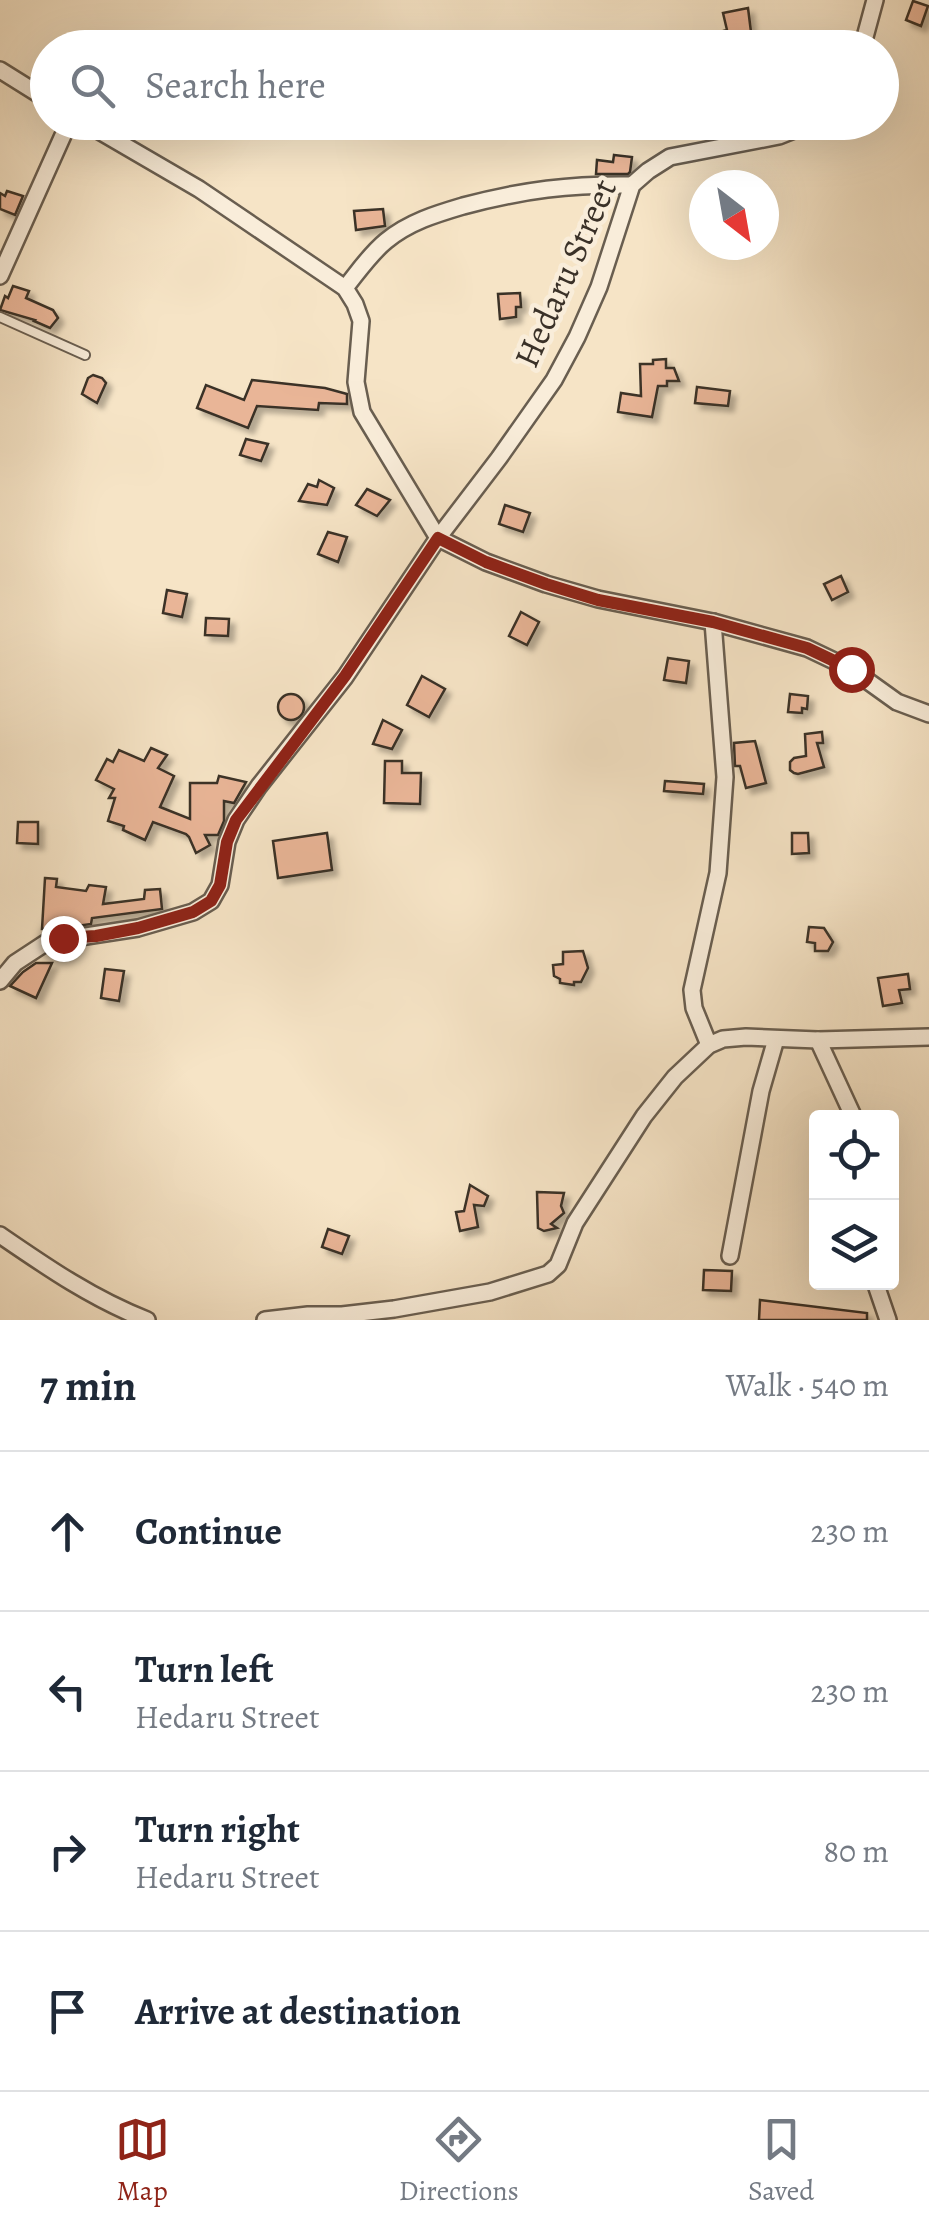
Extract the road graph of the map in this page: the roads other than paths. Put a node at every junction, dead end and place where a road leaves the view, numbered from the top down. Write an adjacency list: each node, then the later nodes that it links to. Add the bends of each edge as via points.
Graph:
1 (875, 0): 2 (street)
2 (867, 30)
3 (0, 70): 4 (street)
4 (30, 89)
5 (60, 140): 9 (street)
6 (115, 140): 10 (street)
7 (758, 140): 8 (street, Hedaru Street, via 670,157)
8 (632, 185): 10 (street, via 545,188 430,215 384,243); 13 (street, Hedaru Street, via 599,287 554,380)
9 (0, 276)
10 (345, 288): 13 (street, via 360,320 356,382 362,412)
11 (0, 317): 12 (lane)
12 (85, 355)
13 (438, 538): 14 (street, via 486,562 598,600); 16 (street, Hedaru Street, via 236,820 211,901 138,928 47,942 15,962)
14 (713, 622): 15 (street, via 807,648); 20 (street, via 726,777 718,873 692,990)
15 (929, 714)
16 (0, 981)
17 (929, 1037): 19 (street)
18 (776, 1040): 19 (street); 20 (street); 23 (street)
19 (818, 1040): 21 (street)
20 (708, 1045): 26 (street, via 644,1116 548,1274 413,1306)
21 (850, 1110)
22 (0, 1234): 25 (street, via 110,1305)
23 (730, 1256)
24 (878, 1290): 27 (street)
25 (148, 1320)
26 (264, 1320)
27 (888, 1320)

